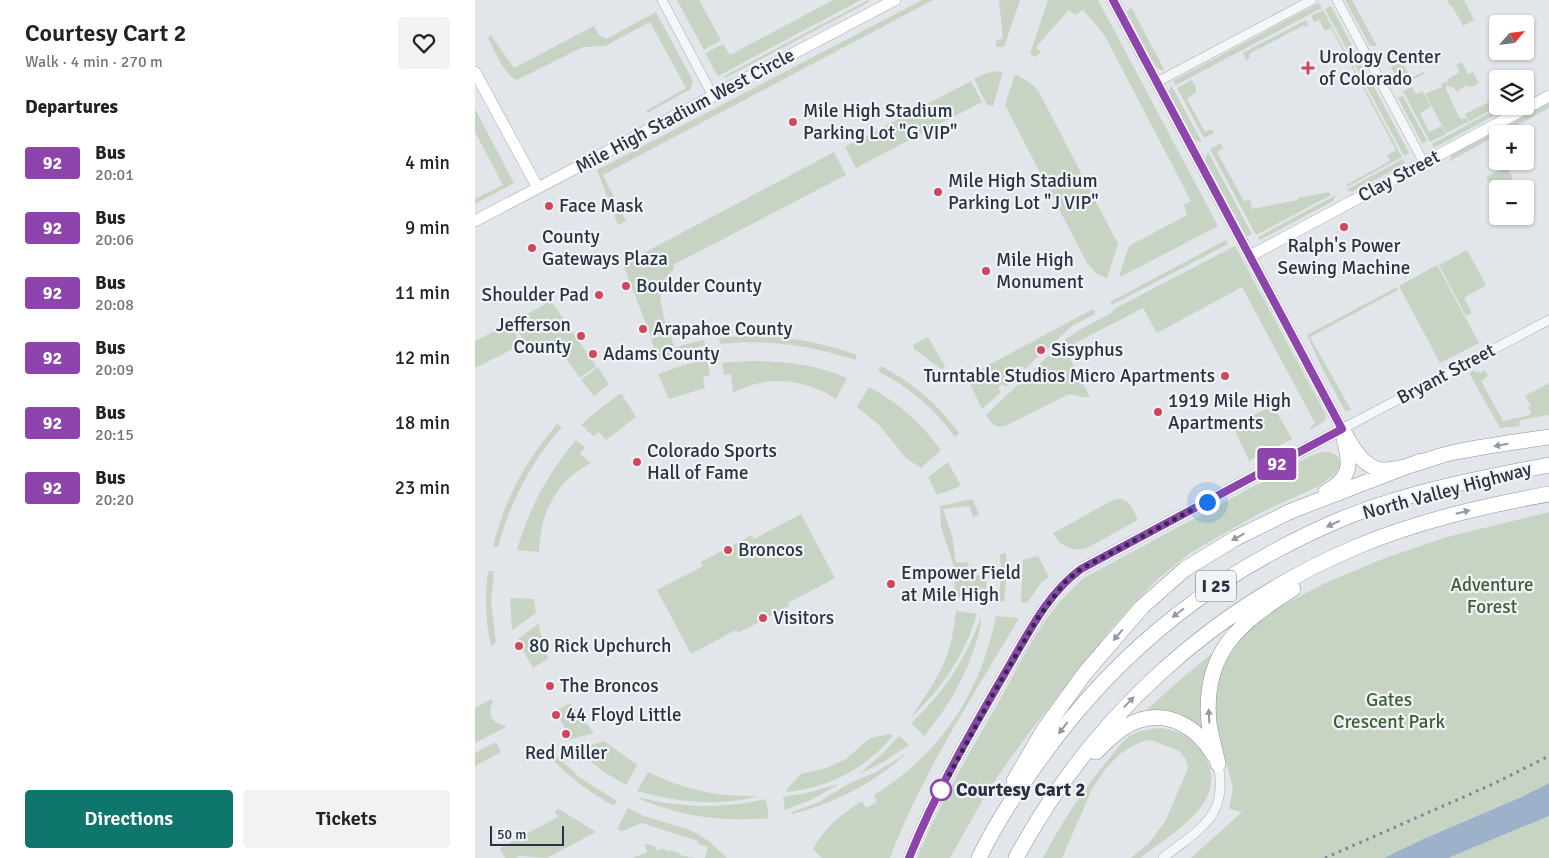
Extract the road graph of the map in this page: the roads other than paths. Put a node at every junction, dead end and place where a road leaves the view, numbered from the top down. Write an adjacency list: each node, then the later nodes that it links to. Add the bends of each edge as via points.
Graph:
1 (662, 0): 8 (street)
2 (1113, 0): 7 (street)
3 (1312, 0): 7 (street)
4 (1337, 0): 10 (street)
5 (890, 1): 8 (street, Mile High Stadium West Circle)
6 (475, 72): 11 (street)
7 (1157, 82): 13 (street)
8 (713, 96): 11 (street, Mile High Stadium West Circle)
9 (1549, 96): 10 (street, Clay Street)
10 (1424, 163): 13 (street, Clay Street)
11 (538, 188): 12 (street, Mile High Stadium West Circle)
12 (475, 221)
13 (1250, 256): 15 (street)
14 (1549, 320): 15 (street, Bryant Street)
15 (1342, 429): 17 (highway, via 1364,460 1376,468 1400,468); 20 (highway, via 1349,460 1347,475 1334,487); 25 (street, via 1081,569 1066,581 1039,616 992,696 921,827)
16 (1549, 436): 17 (highway, one-way to 17)
17 (1421, 461): 20 (highway)
18 (1549, 465): 24 (highway, North Valley Highway / I 25, one-way to 24, via 1439,489 1345,518 1277,550 1197,599 1131,653 1079,708 1016,793)
19 (1549, 494): 21 (highway, North Valley Highway / I 25, one-way to 19)
20 (1282, 515): 24 (highway, one-way to 24, via 1236,538 1185,570 1143,607 1085,673 1043,731 1005,795)
21 (1417, 525): 22 (highway, one-way to 21, via 1209,723 1209,694 1217,660 1233,635 1266,606 1305,582 1373,544); 23 (highway, North Valley Highway / I 25, one-way to 21, via 1061,785 1103,730 1152,679 1193,644 1245,607 1301,574 1356,547)
22 (1219, 764): 23 (highway, via 1203,739 1181,723 1161,718 1136,721 1119,731 1094,754); 27 (street, via 1222,788 1214,814)
23 (1027, 839): 26 (highway, North Valley Highway / I 25)
24 (981, 855)
25 (909, 858)
26 (1016, 858)
27 (1163, 858)

